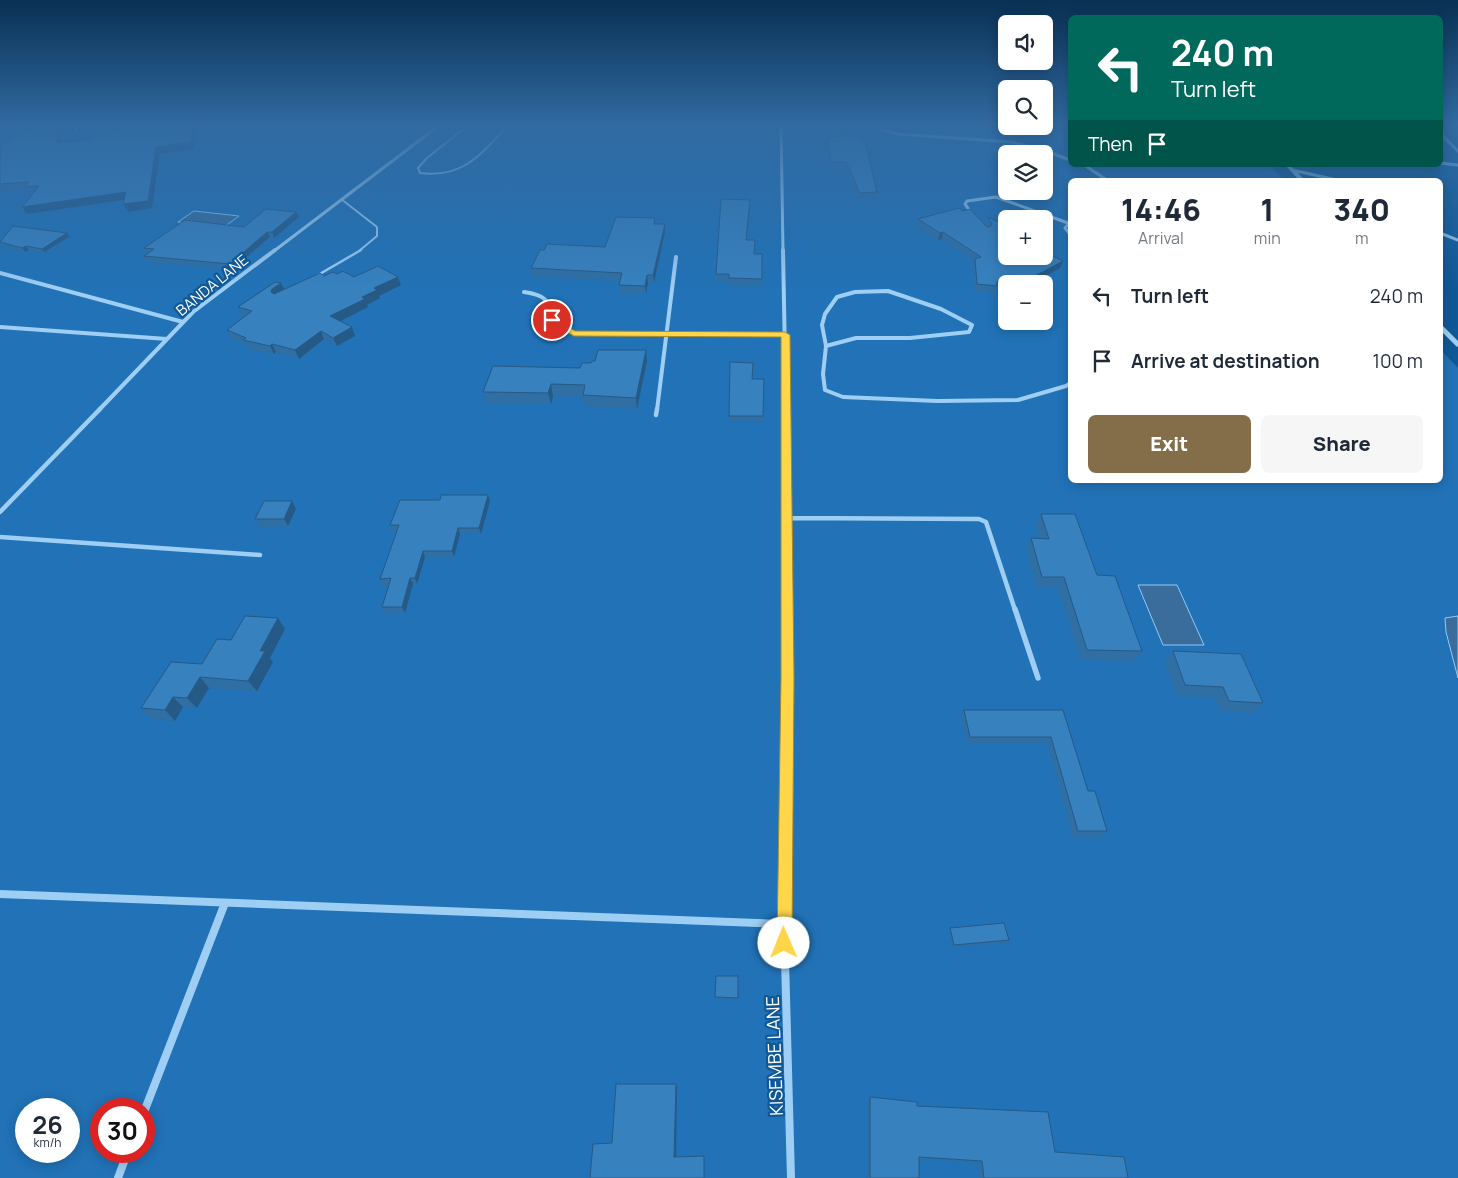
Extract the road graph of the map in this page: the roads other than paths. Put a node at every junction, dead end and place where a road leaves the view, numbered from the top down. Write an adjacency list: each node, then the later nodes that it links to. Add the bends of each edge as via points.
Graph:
1 (368, 179): 3 (street, BANDA LANE)
2 (782, 179): 16 (street, KISEMBE LANE)
3 (341, 199): 10 (lane, via 377,227 377,236); 12 (street, BANDA LANE)
4 (975, 217): 5 (street, via 964,204 967,201 996,197)
5 (1068, 223)
6 (1443, 234): 7 (street)
7 (1458, 240)
8 (676, 257): 15 (street)
9 (0, 273): 12 (street)
10 (317, 276)
11 (524, 292): 15 (street, via 545,297 550,302 552,320 574,334)
12 (183, 322): 17 (street, BANDA LANE)
13 (0, 327): 17 (street)
14 (1443, 329): 18 (street)
15 (666, 335): 16 (street); 21 (street)
16 (785, 335): 23 (street, KISEMBE LANE)
17 (167, 338): 22 (street, BANDA LANE)
18 (1458, 345)
19 (826, 346): 19 (street, via 858,338 951,335 969,332 972,324 941,309 888,291 854,292 837,297 825,314 822,325); 20 (street, via 822,381 825,390 843,397 1018,400)
20 (1068, 384)
21 (656, 416)
22 (0, 512)
23 (786, 518): 26 (street, via 979,519 986,522); 29 (street, KISEMBE LANE, via 788,678)
24 (0, 537): 25 (street)
25 (260, 555)
26 (1038, 678)
27 (0, 894): 28 (street)
28 (225, 903): 29 (street); 30 (street)
29 (784, 924): 33 (street, KISEMBE LANE)
30 (149, 1098)
31 (124, 1163): 32 (street)
32 (118, 1178)
33 (791, 1178)

